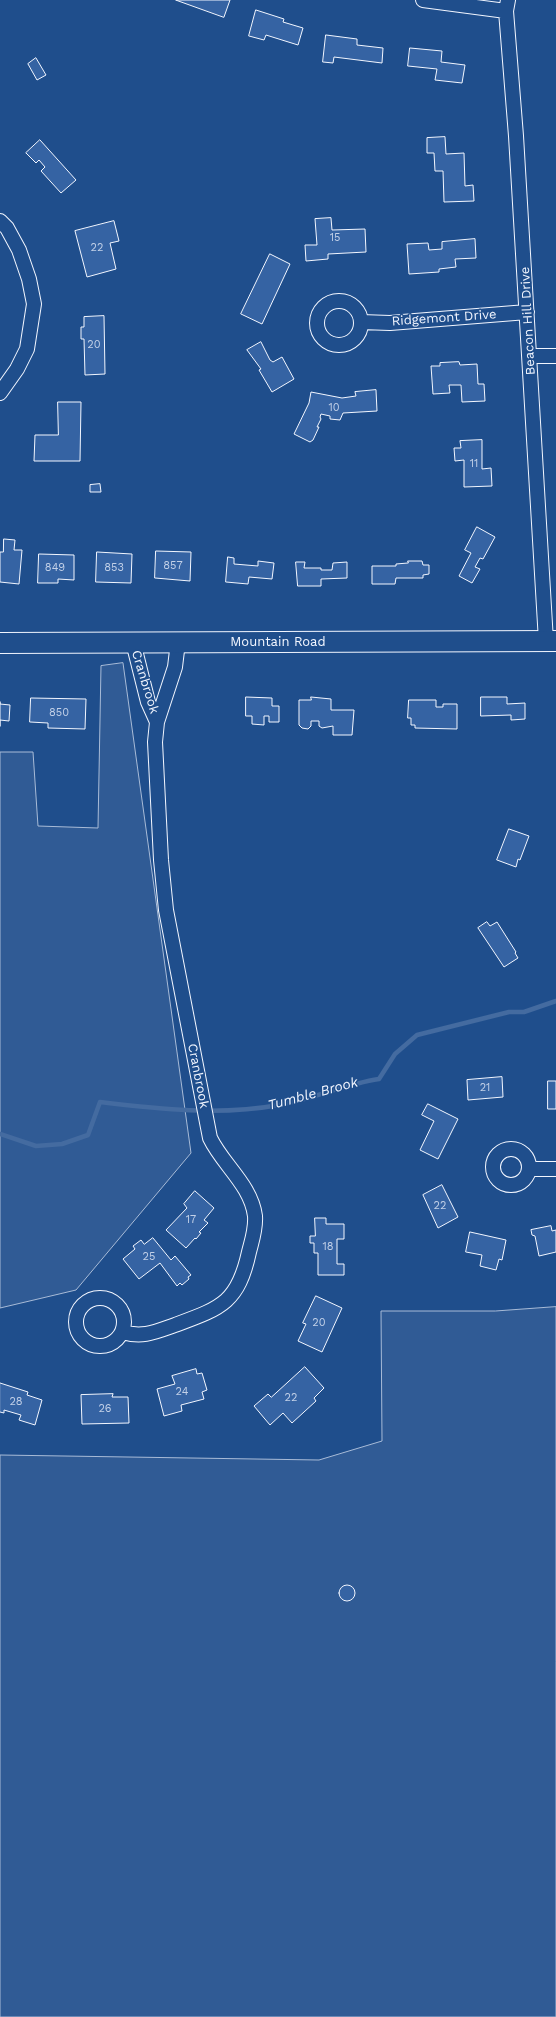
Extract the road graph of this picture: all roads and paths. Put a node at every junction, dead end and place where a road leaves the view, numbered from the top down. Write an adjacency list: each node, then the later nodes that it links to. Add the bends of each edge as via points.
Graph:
1 (423, 0): 2 (street)
2 (507, 6): 4 (street, Beacon Hill Drive)
3 (0, 221): 8 (street, via 7,228 19,250 34,304 27,349)
4 (527, 312): 5 (street, Ridgemont Drive, via 390,323); 6 (street, Beacon Hill Drive)
5 (362, 322)
6 (530, 356): 7 (street); 9 (street, Beacon Hill Drive)
7 (556, 356)
8 (0, 393)
9 (551, 641): 11 (main road, Mountain Road)
10 (133, 642): 11 (main road, Mountain Road); 12 (main road, Mountain Road); 13 (street, Cranbrook, via 148,702)
11 (178, 642): 13 (street, Cranbrook, via 175,667)
12 (0, 643)
13 (157, 722): 16 (street, Cranbrook, via 155,742 160,853 166,910 210,1138 216,1150 241,1182 252,1204 254,1230 245,1271 235,1293 212,1311 157,1332 136,1336)
14 (530, 1169): 15 (street)
15 (556, 1169)
16 (122, 1332)

